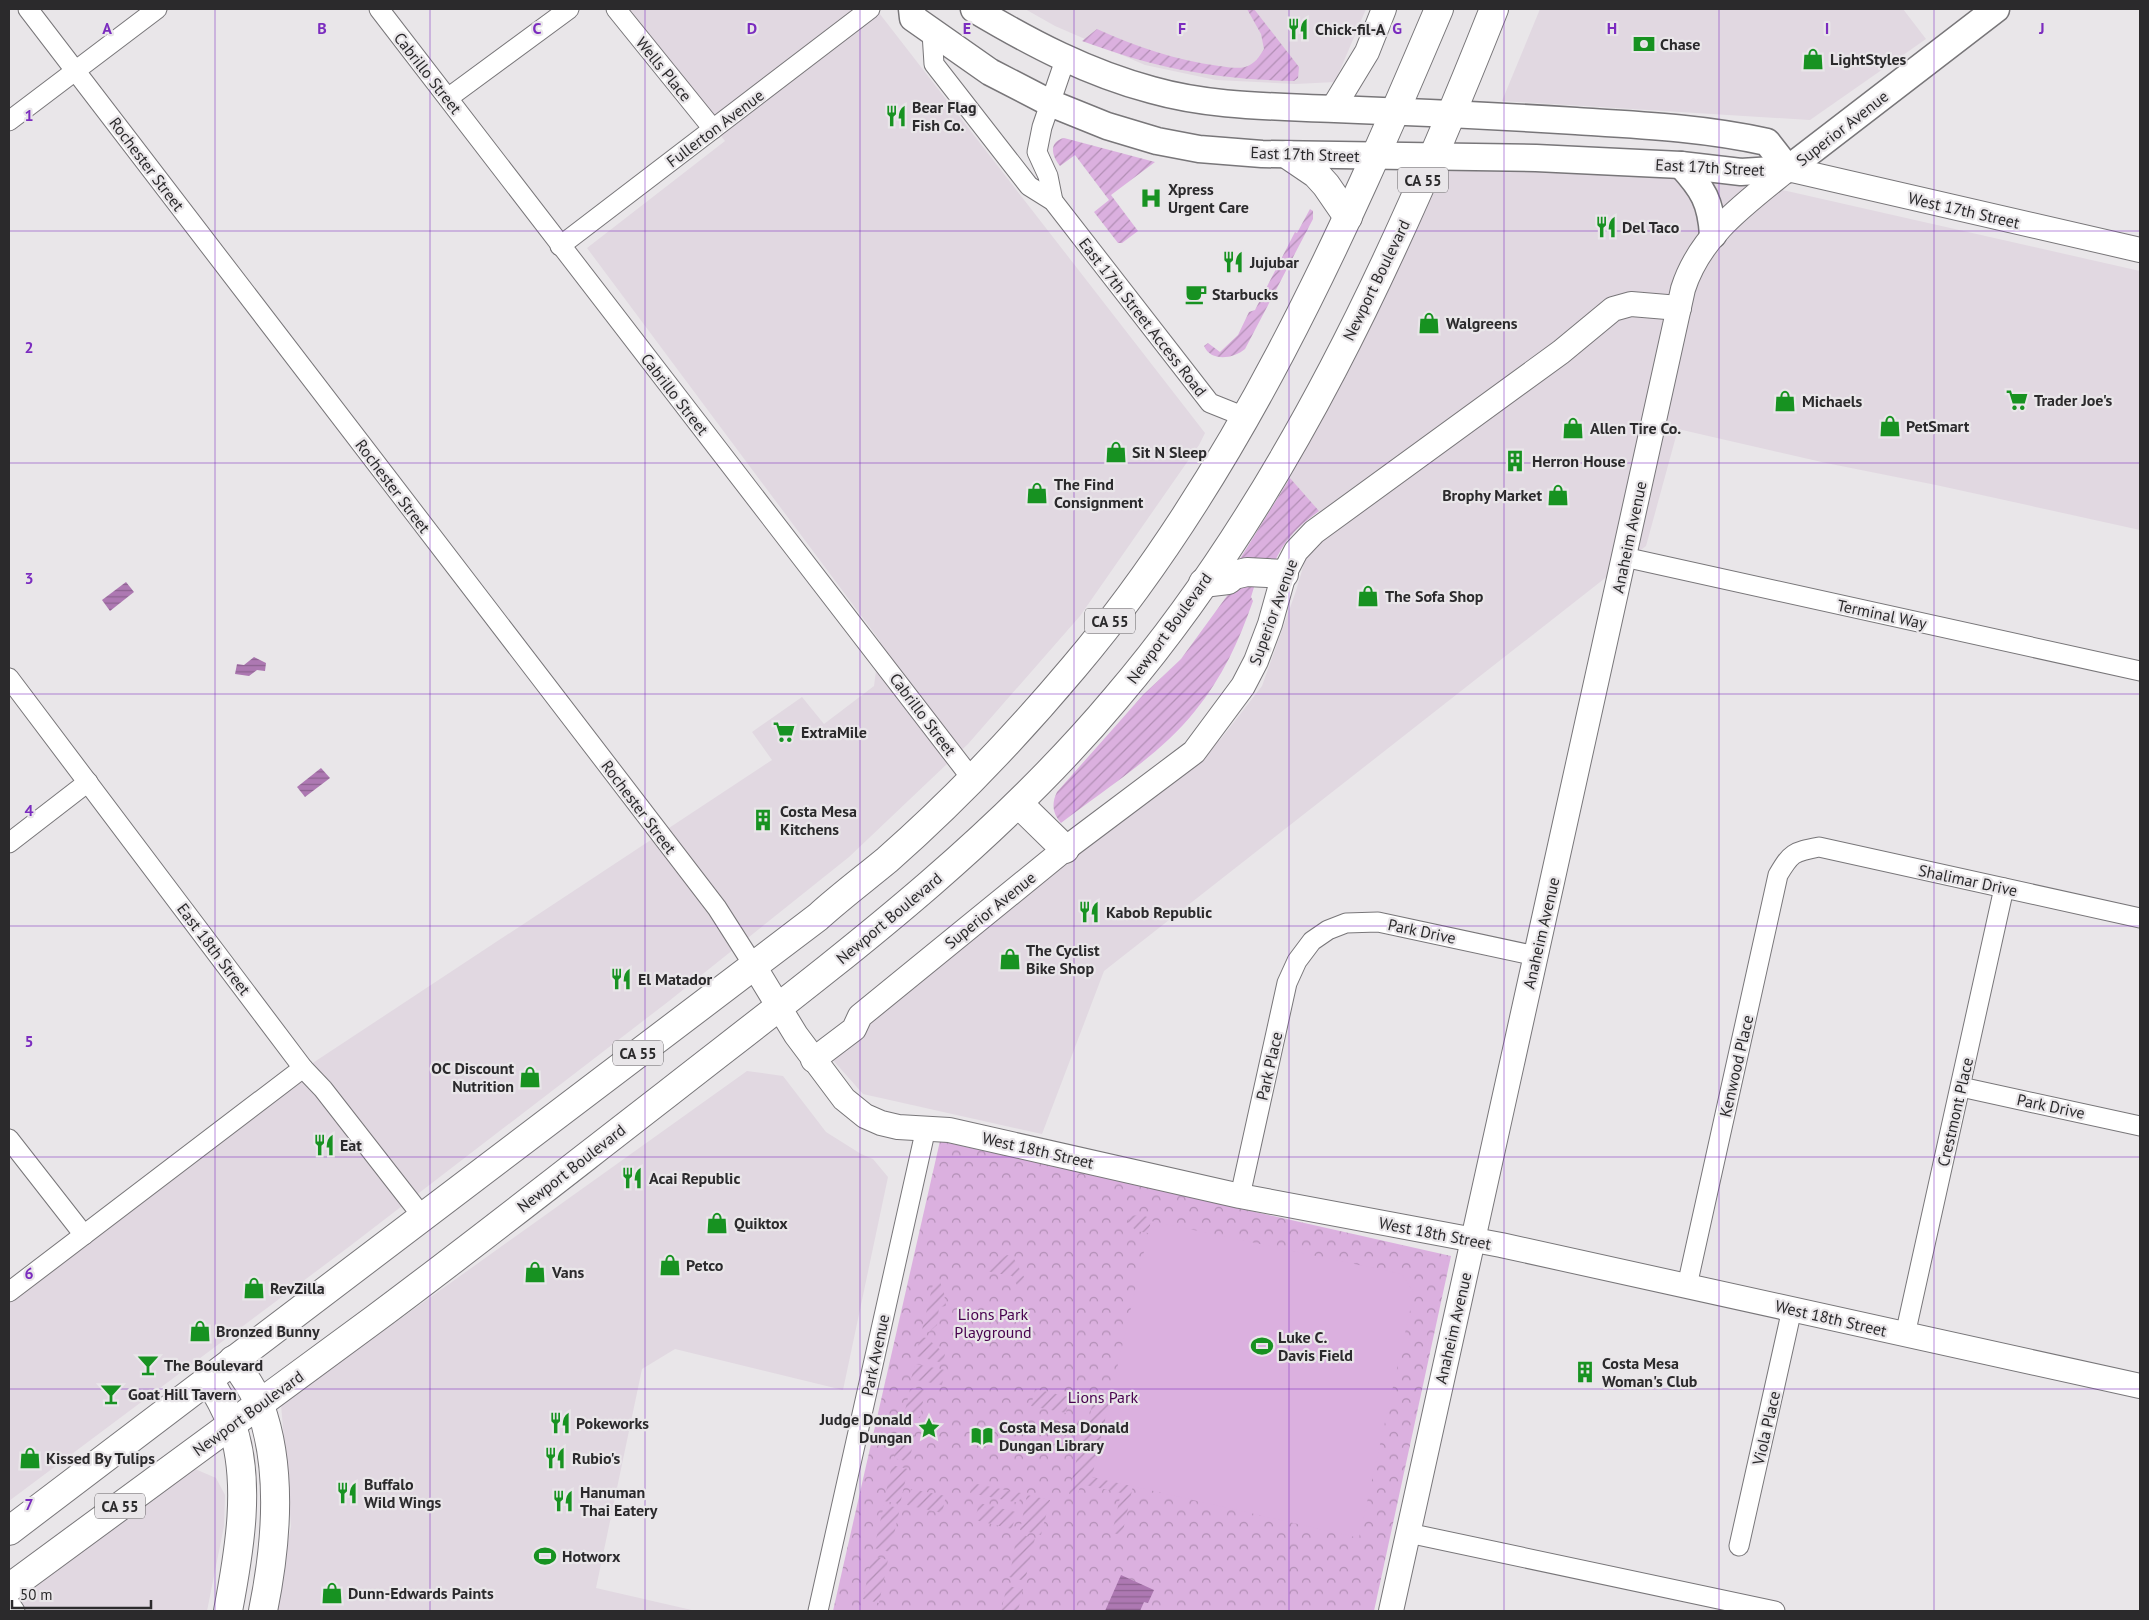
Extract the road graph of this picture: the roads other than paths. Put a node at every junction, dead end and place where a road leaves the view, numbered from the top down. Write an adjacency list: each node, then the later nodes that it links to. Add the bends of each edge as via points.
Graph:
1 (28, 9): 15 (street, Rochester Street)
2 (157, 9): 15 (street)
3 (378, 9): 16 (street, Cabrillo Street)
4 (569, 9): 16 (street)
5 (616, 9): 22 (street, Wells Place)
6 (870, 9): 22 (street, Fullerton Avenue)
7 (912, 9): 13 (main road, East 17th Street, via 913,18)
8 (974, 9): 14 (main road, East 17th Street)
9 (1384, 9): 18 (street, via 1367,52)
10 (1439, 9): 19 (main road, CA 55)
11 (1494, 9): 20 (main road, Newport Boulevard / CA 55)
12 (1996, 9): 27 (main road, Superior Avenue)
13 (932, 33): 17 (main road, East 17th Street, via 990,72); 28 (street, East 17th Street Access Road, via 934,64 1029,186)
14 (1065, 60): 17 (street, East 17th Street Access Road); 18 (main road, East 17th Street, via 1117,80 1190,99 1259,106)
15 (76, 71): 21 (street); 51 (street, Rochester Street, via 717,908)
16 (448, 98): 31 (street, Cabrillo Street)
17 (1050, 103): 23 (main road, East 17th Street, via 1107,126 1157,141 1199,149); 28 (street, East 17th Street Access Road, via 1037,152 1048,176)
18 (1334, 108): 19 (main road, East 17th Street)
19 (1396, 111): 20 (main road, East 17th Street); 24 (main road, CA 55)
20 (1452, 115): 25 (main road, Newport Boulevard / CA 55); 27 (main road, East 17th Street, via 1690,128 1732,134 1767,142)
21 (9, 121)
22 (713, 129): 31 (street, Fullerton Avenue)
23 (1288, 155): 24 (main road, East 17th Street); 29 (main road, via 1316,174)
24 (1376, 157): 25 (main road, East 17th Street); 29 (main road, CA 55)
25 (1433, 158): 26 (main road, East 17th Street, via 1536,158); 38 (main road, Newport Boulevard / CA 55, via 1394,245 1316,398 1280,462)
26 (1681, 165): 27 (main road, East 17th Street, via 1741,172); 30 (main road, via 1706,196 1712,215)
27 (1788, 170): 30 (street, Superior Avenue); 32 (street, West 17th Street)
28 (1053, 201): 35 (street, East 17th Street Access Road, via 1210,403)
29 (1348, 217): 35 (main road, CA 55)
30 (1713, 235): 33 (street, Superior Avenue)
31 (560, 246): 41 (street, Cabrillo Street)
32 (2140, 250)
33 (1697, 256): 34 (street, Anaheim Avenue, via 1689,271)
34 (1679, 308): 36 (street, Anaheim Avenue); 37 (street, Superior Avenue, via 1631,304 1613,309 1561,352 1314,532 1296,551)
35 (1245, 417): 41 (main road, CA 55, via 1189,511 1118,611 1074,667)
36 (1624, 557): 39 (street, Terminal Way); 50 (street, Anaheim Avenue)
37 (1284, 574): 38 (main road, via 1247,572 1228,580); 45 (street, Superior Avenue, via 1256,662 1243,686 1194,752)
38 (1203, 583): 43 (main road, Newport Boulevard / CA 55, via 1120,694)
39 (2140, 671)
40 (9, 678): 42 (street, East 18th Street)
41 (972, 779): 51 (main road, CA 55, via 886,860)
42 (88, 782): 44 (street); 54 (street, East 18th Street)
43 (1019, 804): 45 (main road); 52 (main road, Newport Boulevard / CA 55, via 877,929)
44 (9, 843)
45 (1065, 849): 53 (street, Superior Avenue, via 860,1016 854,1029)
46 (1796, 852): 47 (street, Shalimar Drive, via 1819,847); 63 (street, Kenwood Place, via 1778,876)
47 (2004, 888): 48 (street, Shalimar Drive); 55 (street, Crestmont Place)
48 (2140, 918)
49 (1312, 941): 50 (street, Park Drive, via 1346,923 1378,922); 59 (street, Park Place, via 1297,961 1287,983)
50 (1536, 956): 62 (street, Anaheim Avenue)
51 (754, 966): 52 (street, West 18th Street); 60 (main road, CA 55)
52 (779, 1007): 53 (street, West 18th Street); 70 (main road, Newport Boulevard / CA 55)
53 (813, 1060): 57 (street, West 18th Street, via 844,1099 865,1116 898,1127)
54 (303, 1068): 60 (street, East 18th Street, via 324,1089); 61 (street)
55 (1961, 1087): 56 (street, Park Drive); 66 (street, Crestmont Place)
56 (2140, 1126)
57 (926, 1128): 59 (street, West 18th Street, via 949,1130); 80 (street, Park Avenue)
58 (9, 1139): 61 (street)
59 (1240, 1196): 62 (street, West 18th Street)
60 (422, 1216): 67 (main road, CA 55)
61 (84, 1235): 64 (street)
62 (1473, 1240): 63 (street, West 18th Street); 73 (street, Anaheim Avenue)
63 (1687, 1286): 65 (street, West 18th Street)
64 (9, 1292)
65 (1792, 1309): 66 (street, West 18th Street); 74 (street, Viola Place)
66 (1905, 1335): 69 (street, West 18th Street)
67 (233, 1360): 68 (main road, CA 55); 70 (main road)
68 (208, 1379): 71 (main road); 72 (main road, CA 55)
69 (2140, 1386)
70 (260, 1405): 71 (main road, Newport Boulevard / CA 55); 79 (main road, via 271,1448 274,1521)
71 (232, 1424): 75 (main road, Newport Boulevard / CA 55); 78 (main road, via 240,1458 242,1493 240,1535)
72 (9, 1530)
73 (1408, 1532): 81 (street, Anaheim Avenue); 82 (street)
74 (1739, 1546)
75 (9, 1588)
76 (9, 1602): 77 (street)
77 (15, 1611)
78 (228, 1611)
79 (263, 1611)
80 (818, 1611)
81 (1391, 1611)
82 (1775, 1611)

